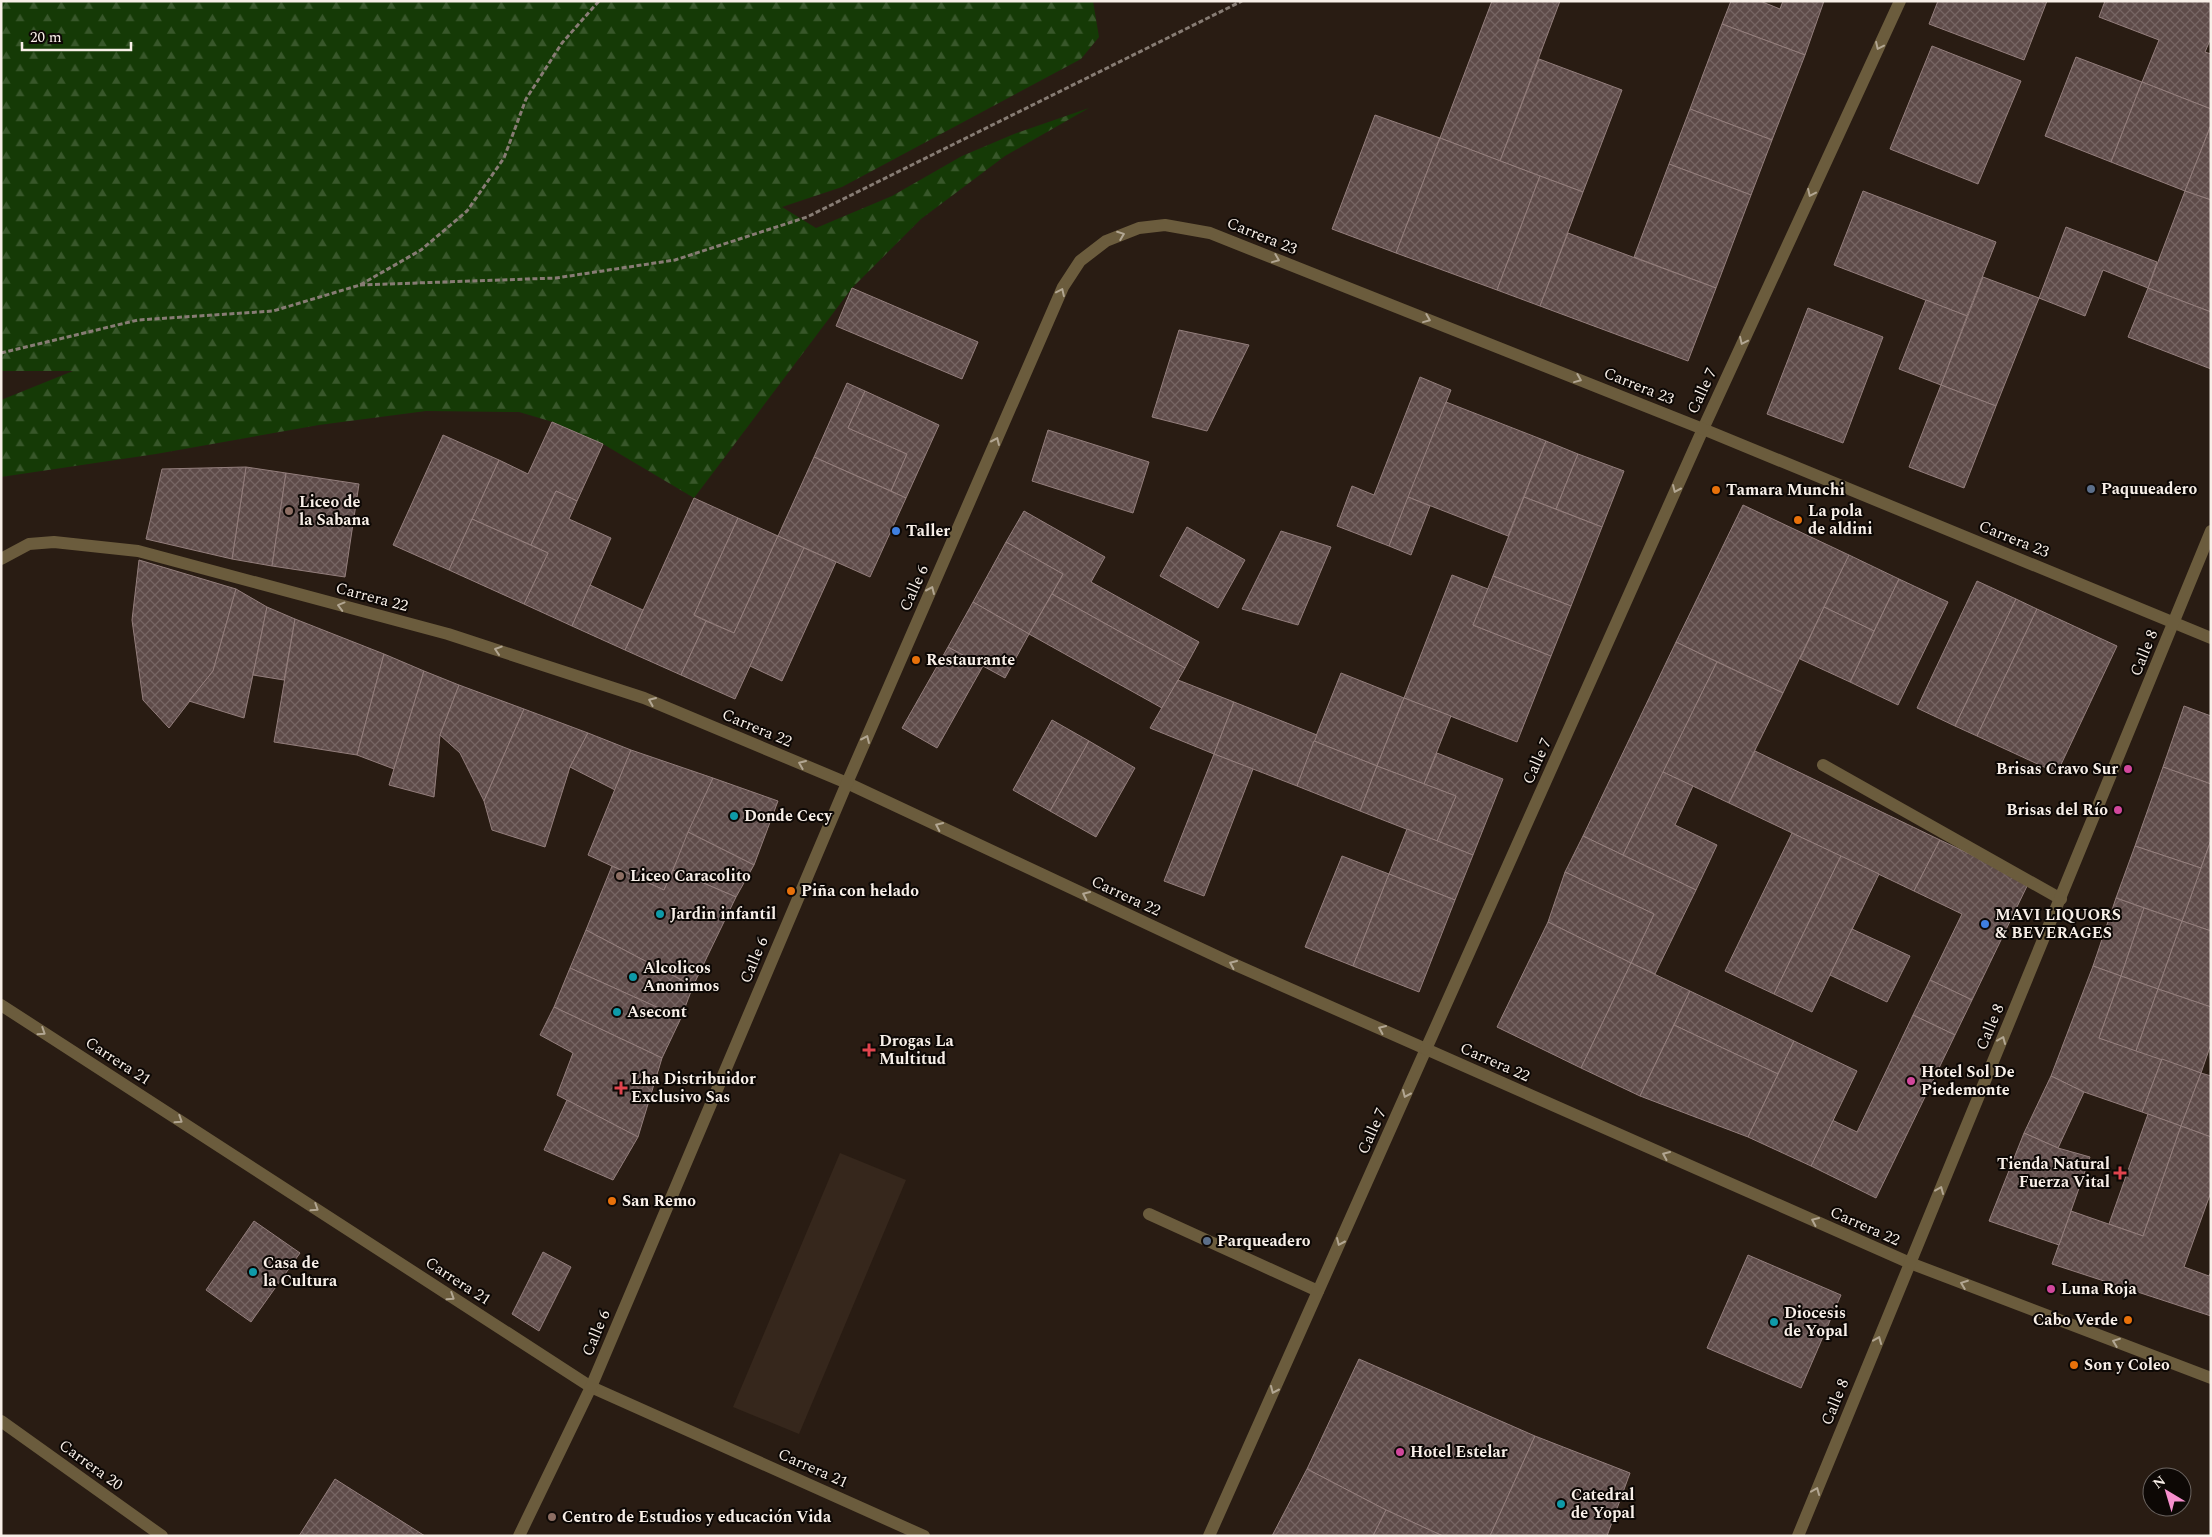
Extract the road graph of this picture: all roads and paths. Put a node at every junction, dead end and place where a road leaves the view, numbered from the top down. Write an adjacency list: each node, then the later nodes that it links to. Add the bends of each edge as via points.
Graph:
1 (599, 1): 5 (path, via 562,43 526,99 504,158 467,211 421,250)
2 (1242, 1): 5 (path, via 816,213 675,260 556,278)
3 (1900, 1): 7 (street, Calle 7, one-way to 7)
4 (1080, 261): 7 (street, Carrera 23, one-way to 7, via 1106,241 1139,228 1164,226 1210,233); 13 (street, Calle 6, one-way to 4, via 1063,287)
5 (360, 285): 6 (path, via 273,311 138,320)
6 (1, 353)
7 (1703, 428): 10 (street, Carrera 23); 16 (street, Calle 7, one-way to 16)
8 (2211, 531): 10 (street, Calle 8)
9 (2, 560): 13 (street, Carrera 22, one-way to 9, via 644,698 448,634 138,551 54,542 29,544)
10 (2174, 622): 11 (street, Carrera 23); 14 (street, Calle 8)
11 (2211, 638)
12 (1824, 765): 14 (street)
13 (847, 783): 16 (street, Carrera 22, one-way to 13, via 1229,962); 21 (street, Calle 6)
14 (2061, 899): 18 (street, Calle 8, one-way to 14)
15 (1, 1005): 21 (street, Carrera 21, one-way to 21)
16 (1426, 1049): 18 (street, Carrera 22, one-way to 16); 19 (street, Calle 7, one-way to 19)
17 (1149, 1214): 19 (street)
18 (1910, 1263): 20 (street, Carrera 22, one-way to 18); 27 (street, Calle 8, one-way to 18)
19 (1318, 1291): 26 (street, Calle 7, one-way to 26)
20 (2211, 1378)
21 (591, 1387): 24 (street, Calle 6); 25 (street, Carrera 21)
22 (1, 1421): 23 (street, Carrera 20)
23 (162, 1536)
24 (519, 1536)
25 (924, 1536)
26 (1209, 1536)
27 (1798, 1536)

